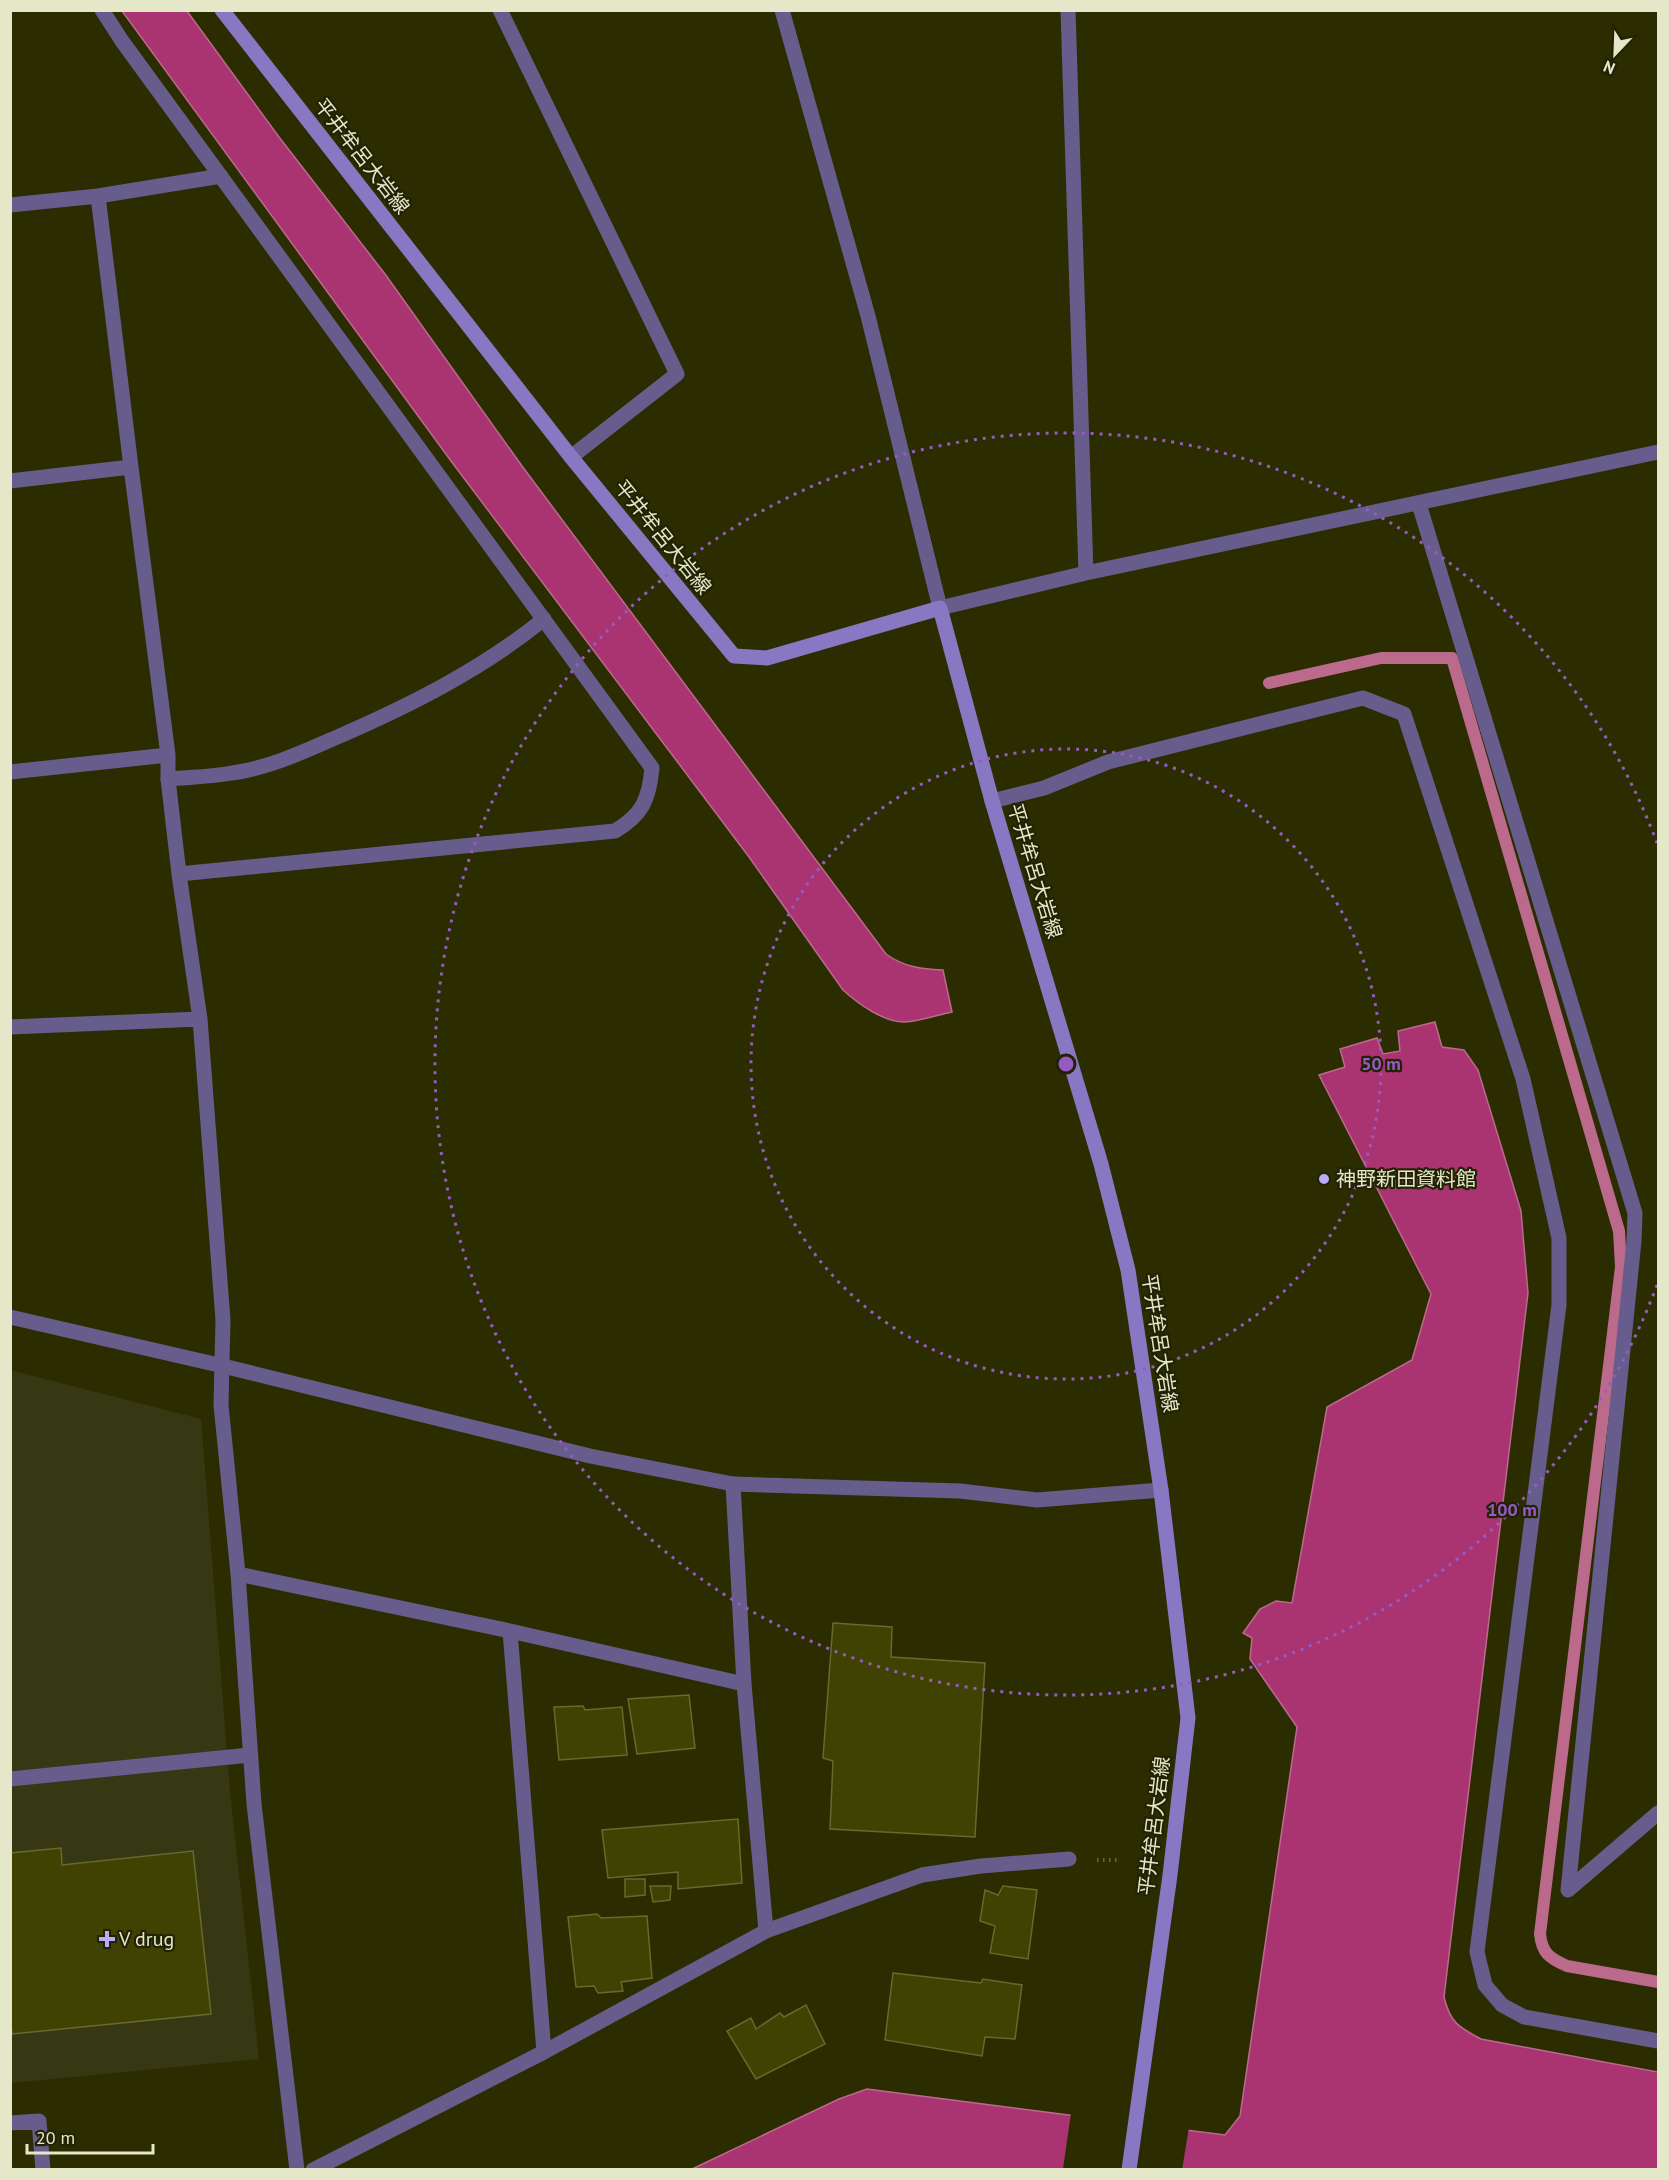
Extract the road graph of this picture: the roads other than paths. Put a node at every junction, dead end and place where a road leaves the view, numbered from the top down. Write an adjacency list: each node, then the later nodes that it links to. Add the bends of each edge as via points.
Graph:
1 (102, 10): 6 (street)
2 (222, 10): 10 (main road, 平井牟呂大岩線)
3 (500, 10): 10 (street, via 677,374)
4 (782, 10): 15 (street, via 868,316)
5 (1068, 10): 14 (street)
6 (221, 176): 7 (street); 16 (street)
7 (98, 196): 8 (street); 11 (street)
8 (10, 205)
9 (1659, 452): 13 (street)
10 (571, 457): 15 (main road, 平井牟呂大岩線, via 734,656 767,658)
11 (130, 467): 12 (street); 17 (street)
12 (10, 481)
13 (1419, 504): 14 (street); 33 (street, via 1635,1213 1568,1890)
14 (1086, 573): 15 (street)
15 (940, 608): 20 (main road, 平井牟呂大岩線)
16 (544, 619): 19 (street, via 511,646 445,686 285,760 233,773); 21 (street, via 652,768 650,791 633,820 615,831)
17 (168, 755): 18 (street); 19 (street)
18 (10, 772)
19 (168, 779): 21 (street)
20 (992, 801): 27 (main road, 平井牟呂大岩線, via 1101,1164 1125,1260); 36 (street, via 1044,788 1108,762 1363,698 1404,714 1523,1079 1559,1238 1560,1305 1478,1952 1485,1985 1502,2006 1524,2018)
21 (178, 874): 22 (street)
22 (200, 1020): 23 (street); 25 (street, via 224,1320)
23 (10, 1027)
24 (10, 1317): 25 (street)
25 (223, 1366): 26 (street, via 590,1456); 28 (street, via 221,1405)
26 (733, 1484): 27 (street, via 960,1491 1037,1500); 30 (street)
27 (1161, 1490): 42 (main road, 平井牟呂大岩線, via 1188,1718)
28 (238, 1574): 29 (street); 31 (street)
29 (510, 1631): 30 (street); 37 (street)
30 (744, 1684): 35 (street)
31 (250, 1755): 32 (street); 40 (street)
32 (10, 1779)
33 (1659, 1813)
34 (1069, 1859): 35 (street, via 922,1875)
35 (766, 1931): 37 (street)
36 (1659, 2041)
37 (544, 2052): 41 (street)
38 (10, 2123): 39 (street, via 39,2121)
39 (44, 2169)
40 (297, 2169)
41 (313, 2169)
42 (1129, 2169)

